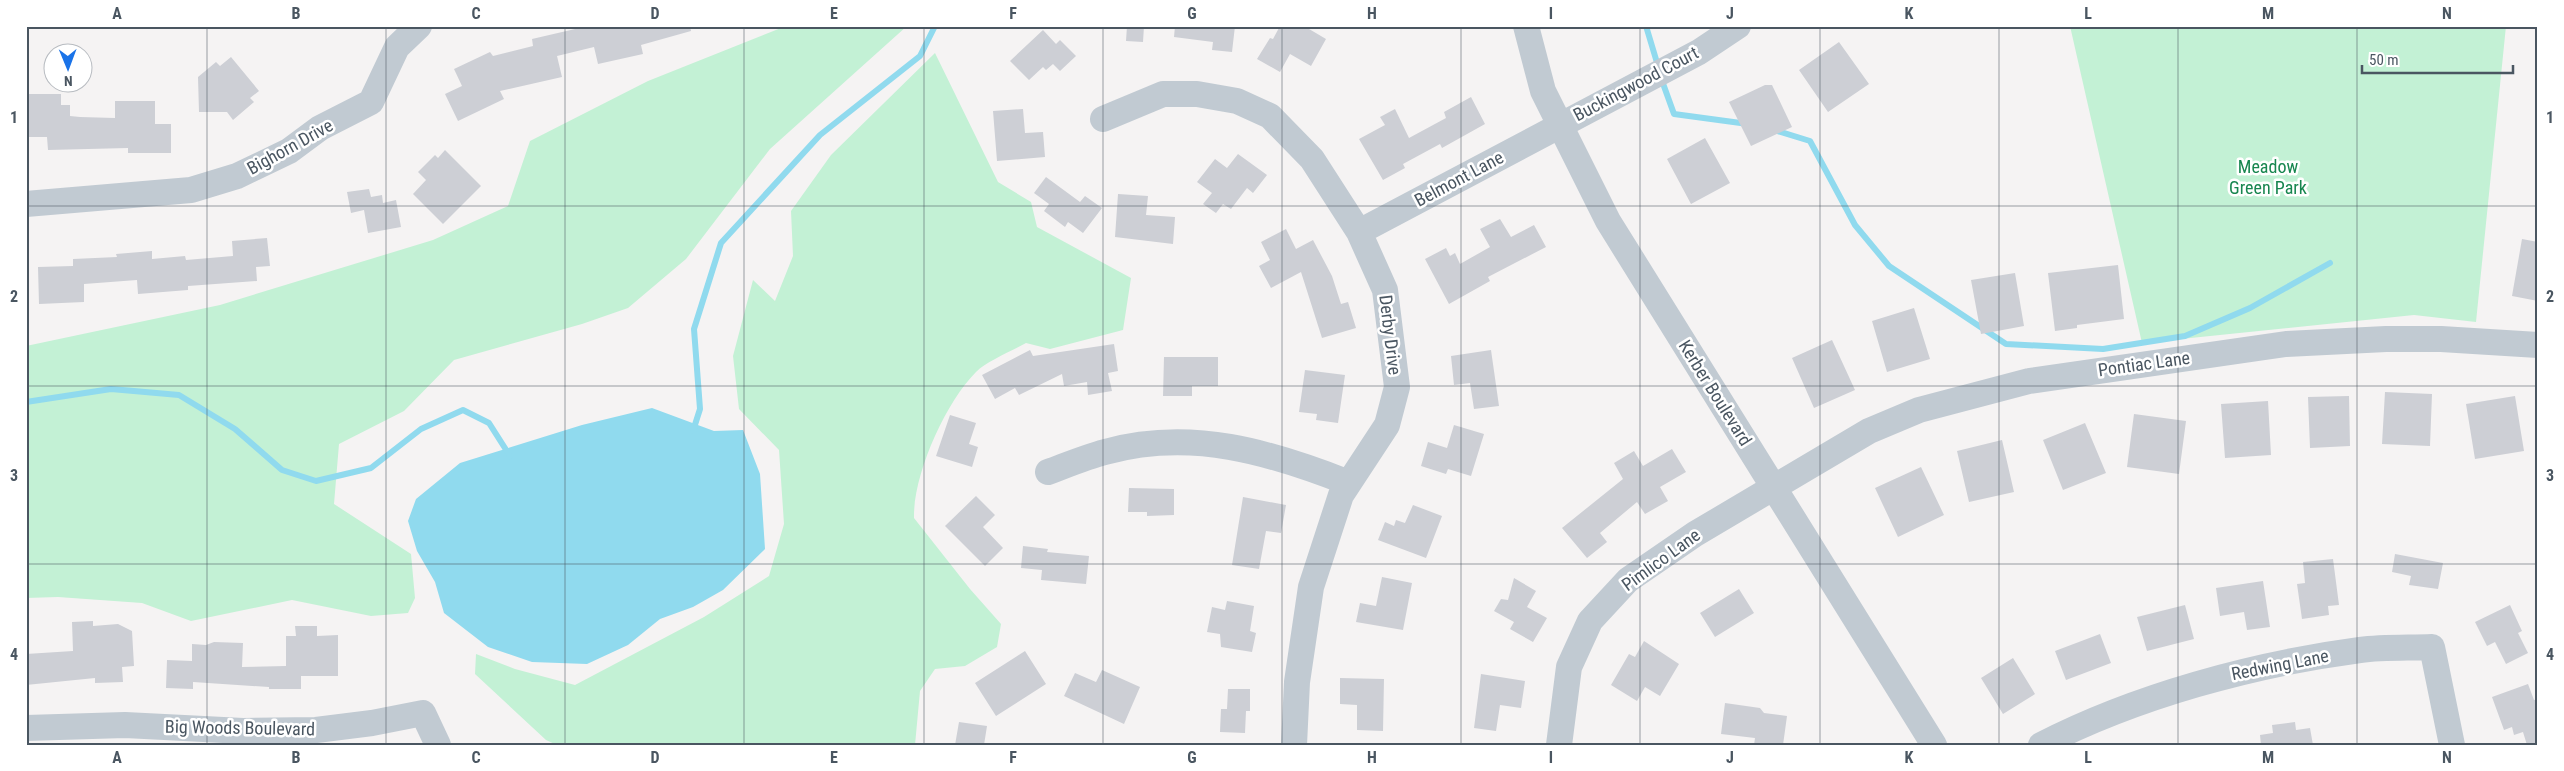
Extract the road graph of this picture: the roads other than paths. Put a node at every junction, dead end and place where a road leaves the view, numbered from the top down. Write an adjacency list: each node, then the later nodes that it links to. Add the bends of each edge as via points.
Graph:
1 (419, 26): 6 (street, Bighorn Drive, via 397,47 371,102 320,128 289,151 237,176 191,190)
2 (1526, 26): 5 (street, Kerber Boulevard, via 1543,91)
3 (1738, 26): 5 (street, Buckingwood Court, via 1699,52)
4 (1102, 118): 7 (street, Derby Drive, via 1163,94 1197,94 1237,101 1270,116 1312,159)
5 (1559, 125): 7 (street, Belmont Lane); 11 (street, Kerber Boulevard, via 1608,221)
6 (26, 204)
7 (1360, 232): 10 (street, Derby Drive, via 1385,290 1397,387 1388,425)
8 (2538, 345): 11 (street, Pontiac Lane, via 2422,339 2286,344 2029,381 1919,410 1869,431)
9 (1048, 472): 10 (street, via 1106,452 1147,445 1192,443 1240,447 1298,463)
10 (1349, 483): 14 (street, Derby Drive, via 1341,494 1311,586 1297,682)
11 (1773, 487): 15 (street, Pimlico Lane, via 1695,534 1628,580 1590,621 1569,667); 16 (street, Kerber Boulevard)
12 (26, 728): 13 (street, Big Woods Boulevard, via 125,725 243,731 316,730 423,713)
13 (438, 745)
14 (1294, 745)
15 (1559, 745)
16 (1934, 745)
17 (2042, 745): 18 (street, Redwing Lane, via 2073,729 2216,677 2361,650 2432,647)
18 (2452, 745)

